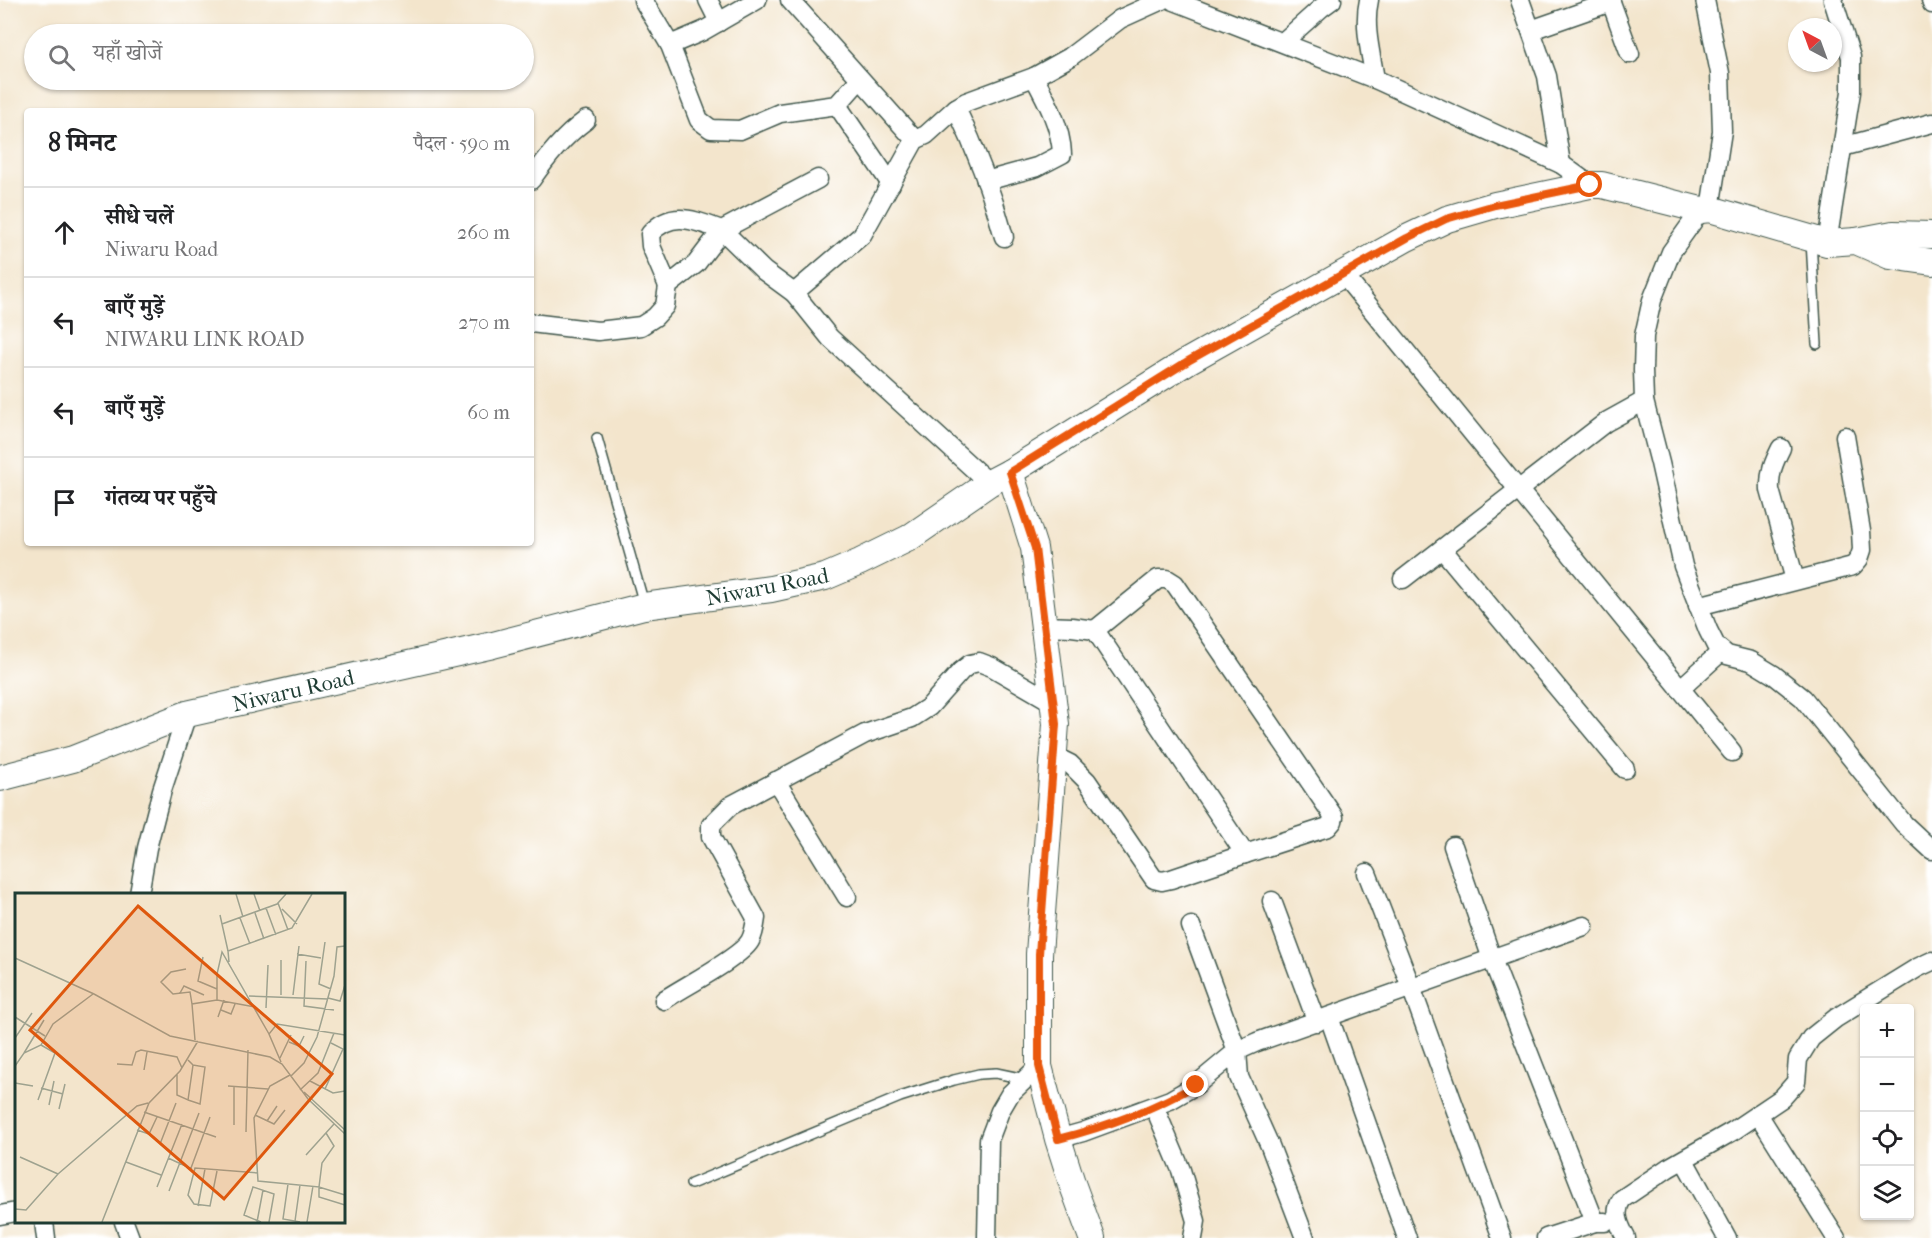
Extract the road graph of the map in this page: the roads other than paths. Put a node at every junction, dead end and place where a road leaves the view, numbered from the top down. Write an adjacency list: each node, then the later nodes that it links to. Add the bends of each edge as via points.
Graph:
1 (644, 0): 18 (street)
2 (708, 0): 15 (street)
3 (757, 0): 15 (street)
4 (790, 0): 21 (street)
5 (1162, 0): 20 (street, via 1120,20 1070,57)
6 (1172, 0): 17 (street)
7 (1332, 0): 17 (street)
8 (1369, 0): 22 (street, via 1368,33)
9 (1520, 0): 16 (street)
10 (1705, 0): 35 (street, via 1720,73 1722,131)
11 (1833, 0): 28 (street, via 1851,57 1851,92)
12 (1931, 0): 14 (street)
13 (1610, 1): 16 (street); 19 (street)
14 (1932, 4)
15 (719, 22): 18 (street)
16 (1531, 30): 29 (street, via 1547,76)
17 (1283, 42): 22 (street)
18 (670, 45): 23 (street, via 699,120 711,129 740,130 780,112)
19 (1630, 54)
20 (1034, 77): 24 (street); 32 (street, via 1061,138 1062,154 1037,167)
21 (860, 79): 23 (street); 27 (street)
22 (1375, 79): 29 (street)
23 (837, 105): 33 (street)
24 (956, 108): 27 (street); 32 (street)
25 (586, 120): 30 (street, via 567,134)
26 (1932, 123): 28 (street)
27 (915, 140): 33 (street)
28 (1842, 147): 39 (street)
29 (1561, 164): 34 (street)
30 (534, 176)
31 (818, 179): 36 (street)
32 (986, 181): 38 (street)
33 (891, 184): 44 (street, via 862,235)
34 (1596, 185): 35 (street); 42 (street, Niwaru Road, via 1446,219)
35 (1705, 209): 39 (street); 47 (street, via 1671,252 1652,300 1644,336)
36 (722, 230): 43 (street, via 696,264); 43 (street, via 688,219 672,219 657,226 650,234 651,246); 44 (street, via 764,271)
37 (1932, 236): 40 (street, via 1893,234)
38 (1004, 237)
39 (1819, 241): 40 (street); 46 (lane)
40 (1856, 242): 41 (street, via 1890,256)
41 (1932, 262)
42 (1342, 273): 51 (street, Niwaru Road, via 1188,361); 52 (street)
43 (668, 286): 45 (street, via 665,306 641,326 598,331)
44 (794, 293): 51 (street, via 830,338)
45 (534, 323)
46 (1817, 344)
47 (1644, 401): 52 (street, via 1606,422); 57 (street, via 1683,566)
48 (1845, 436): 55 (street, via 1862,550 1853,566)
49 (597, 438): 56 (lane)
50 (1781, 448): 55 (street, via 1769,477 1770,490)
51 (999, 478): 56 (street, Niwaru Road, via 909,538 825,577 771,589); 58 (street, via 1035,548)
52 (1518, 491): 53 (street); 61 (street)
53 (1442, 549): 54 (street); 66 (street)
54 (1404, 579)
55 (1795, 580): 57 (street)
56 (644, 606): 63 (street, Niwaru Road, via 493,645)
57 (1698, 606): 60 (street)
58 (1044, 626): 59 (street); 62 (street)
59 (1095, 630): 71 (street); 71 (street, via 1158,579 1175,584 1334,817 1328,827)
60 (1722, 651): 61 (street); 70 (street, via 1774,675 1803,698 1904,824)
61 (1680, 689): 64 (street)
62 (1054, 704): 65 (street); 68 (street, via 992,667 970,663 929,707 912,718 865,734)
63 (187, 714): 67 (street, Niwaru Road, via 73,759); 73 (street, via 162,790)
64 (1732, 752)
65 (1054, 756): 71 (street, via 1070,764 1087,781 1154,879 1171,879); 84 (street)
66 (1625, 769)
67 (0, 778)
68 (776, 781): 74 (street); 81 (street, via 730,806 711,825 711,837 756,918 750,941 741,952)
69 (1454, 846): 78 (street)
70 (1932, 850)
71 (1245, 854)
72 (1367, 873): 80 (street)
73 (139, 893)
74 (847, 897)
75 (1272, 901): 82 (street)
76 (1191, 926): 83 (street)
77 (1584, 926): 78 (street)
78 (1492, 959): 80 (street); 92 (street)
79 (1932, 961): 86 (street, via 1836,1018 1811,1038 1798,1059 1796,1082 1782,1098)
80 (1411, 987): 82 (street); 103 (street)
81 (664, 1000)
82 (1323, 1019): 83 (street); 102 (street, via 1383,1165)
83 (1237, 1051): 85 (street, via 1196,1085); 101 (street, via 1239,1077)
84 (1032, 1072): 87 (street); 89 (lane, via 979,1074 900,1097); 98 (street, via 1010,1094 989,1140)
85 (1154, 1106): 87 (street); 100 (street, via 1181,1170 1196,1221)
86 (1758, 1114): 88 (street); 106 (street)
87 (1058, 1139): 99 (street)
88 (1684, 1160): 95 (street, via 1622,1199 1617,1206); 105 (street)
89 (691, 1184)
90 (15, 1212): 91 (street)
91 (0, 1215)
92 (1595, 1222): 95 (street); 104 (street)
93 (44, 1223): 96 (street)
94 (125, 1223): 97 (street)
95 (1622, 1230)
96 (46, 1238)
97 (130, 1238)
98 (987, 1238)
99 (1092, 1238)
100 (1193, 1238)
101 (1305, 1238)
102 (1407, 1238)
103 (1502, 1238)
104 (1546, 1238)
105 (1727, 1238)
106 (1836, 1238)

